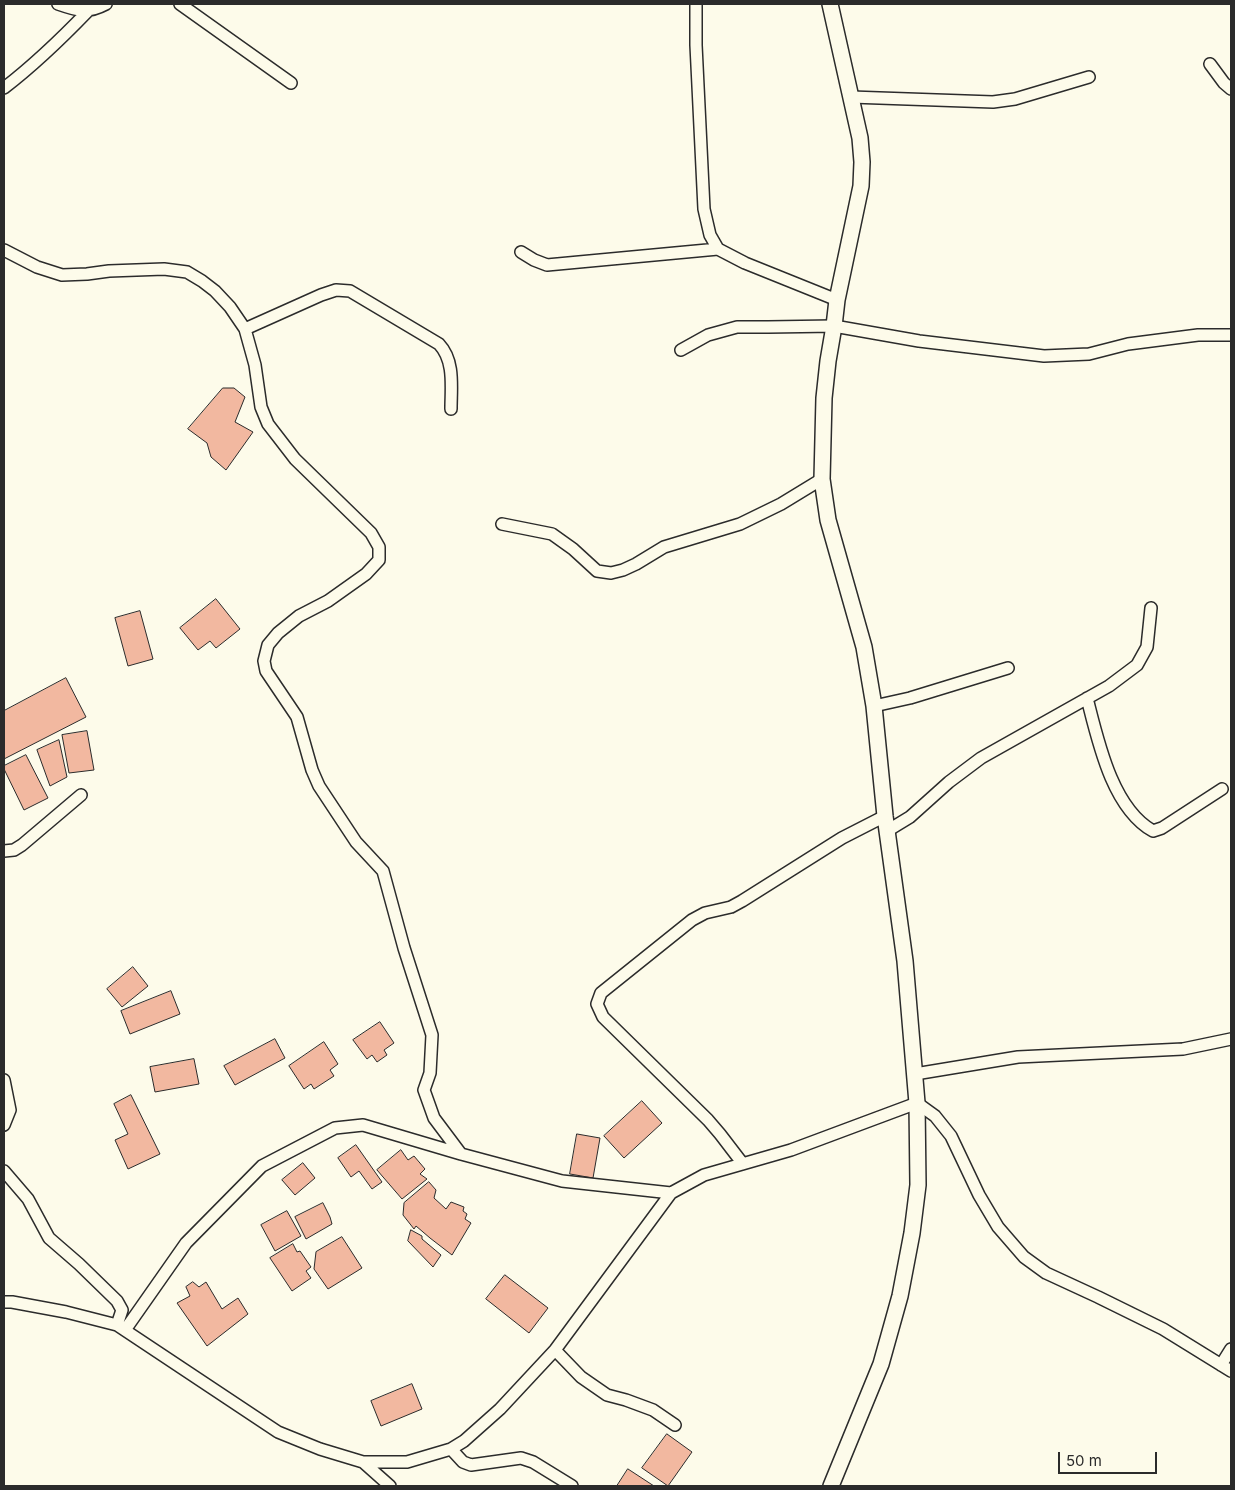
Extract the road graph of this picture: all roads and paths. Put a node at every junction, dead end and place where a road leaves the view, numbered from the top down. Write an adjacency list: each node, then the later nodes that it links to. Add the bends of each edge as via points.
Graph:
1 (58, 4): 6 (street)
2 (106, 4): 6 (street)
3 (180, 4): 9 (street)
4 (696, 4): 13 (street, via 704,208 710,235)
5 (830, 4): 12 (street)
6 (88, 11): 10 (street)
7 (1210, 64): 11 (street)
8 (1089, 76): 12 (street, via 1015,99 993,102)
9 (290, 83)
10 (4, 88)
11 (1231, 89)
12 (851, 97): 16 (street, via 860,138 861,178)
13 (718, 249): 15 (street, via 562,265 547,265); 16 (street, via 744,263)
14 (4, 250): 18 (street, via 37,267 62,275 164,269 187,272 215,291)
15 (521, 252)
16 (837, 300): 17 (street)
17 (834, 326): 19 (street, via 919,341 1044,356 1089,354 1128,344 1198,335); 20 (street, via 738,328 708,335); 22 (street, via 824,398)
18 (245, 328): 21 (street, via 321,295 336,290 350,291 439,344 445,351 450,362); 37 (street, via 261,407 268,424 295,459 371,533 379,547 379,560 366,574 278,633 268,646 264,661 266,671 296,717 312,770 328,803 382,871 432,1035 430,1073 424,1090 434,1118)
19 (1231, 335)
20 (681, 350)
21 (451, 409)
22 (822, 479): 23 (street, via 740,524 664,547 636,564 611,573 597,571 574,548 552,534); 27 (street, via 828,520 864,647)
23 (502, 524)
24 (1151, 608): 26 (street, via 1148,647 1137,665)
25 (1008, 668): 27 (street)
26 (1087, 698): 28 (street, via 1099,746 1118,793 1141,824 1153,830 1162,828); 30 (street, via 981,758 910,817)
27 (874, 706): 30 (street)
28 (1222, 789)
29 (81, 795): 31 (street, via 22,845)
30 (886, 823): 33 (street, via 905,961); 38 (street, via 842,838 742,901 692,920 601,993 597,1004 603,1018 708,1120)
31 (4, 851)
32 (1231, 1039): 33 (street, via 1183,1049 1018,1057)
33 (915, 1074): 35 (street)
34 (4, 1080): 36 (street, via 10,1110)
35 (917, 1103): 38 (street, via 791,1150); 45 (street, via 935,1116 951,1136 998,1227 1024,1257 1046,1273 1163,1329); 51 (street, via 918,1185 900,1296 880,1364)
36 (4, 1125)
37 (460, 1154): 40 (street, via 562,1181); 42 (street, via 363,1125 335,1128 262,1166 186,1244)
38 (743, 1164): 40 (street, via 704,1175)
39 (4, 1171): 42 (street, via 28,1199 49,1238 117,1301 122,1310)
40 (671, 1193): 44 (street)
41 (4, 1302): 42 (street, via 66,1312)
42 (121, 1328): 48 (street, via 278,1432)
43 (1231, 1349): 45 (street)
44 (555, 1350): 46 (street, via 581,1377 607,1395 652,1410); 47 (street, via 500,1409)
45 (1226, 1368)
46 (676, 1425)
47 (451, 1449): 48 (street, via 407,1462); 50 (street, via 463,1462 471,1465 521,1458)
48 (363, 1462): 49 (street)
49 (390, 1486)
50 (572, 1486)
51 (831, 1486)

